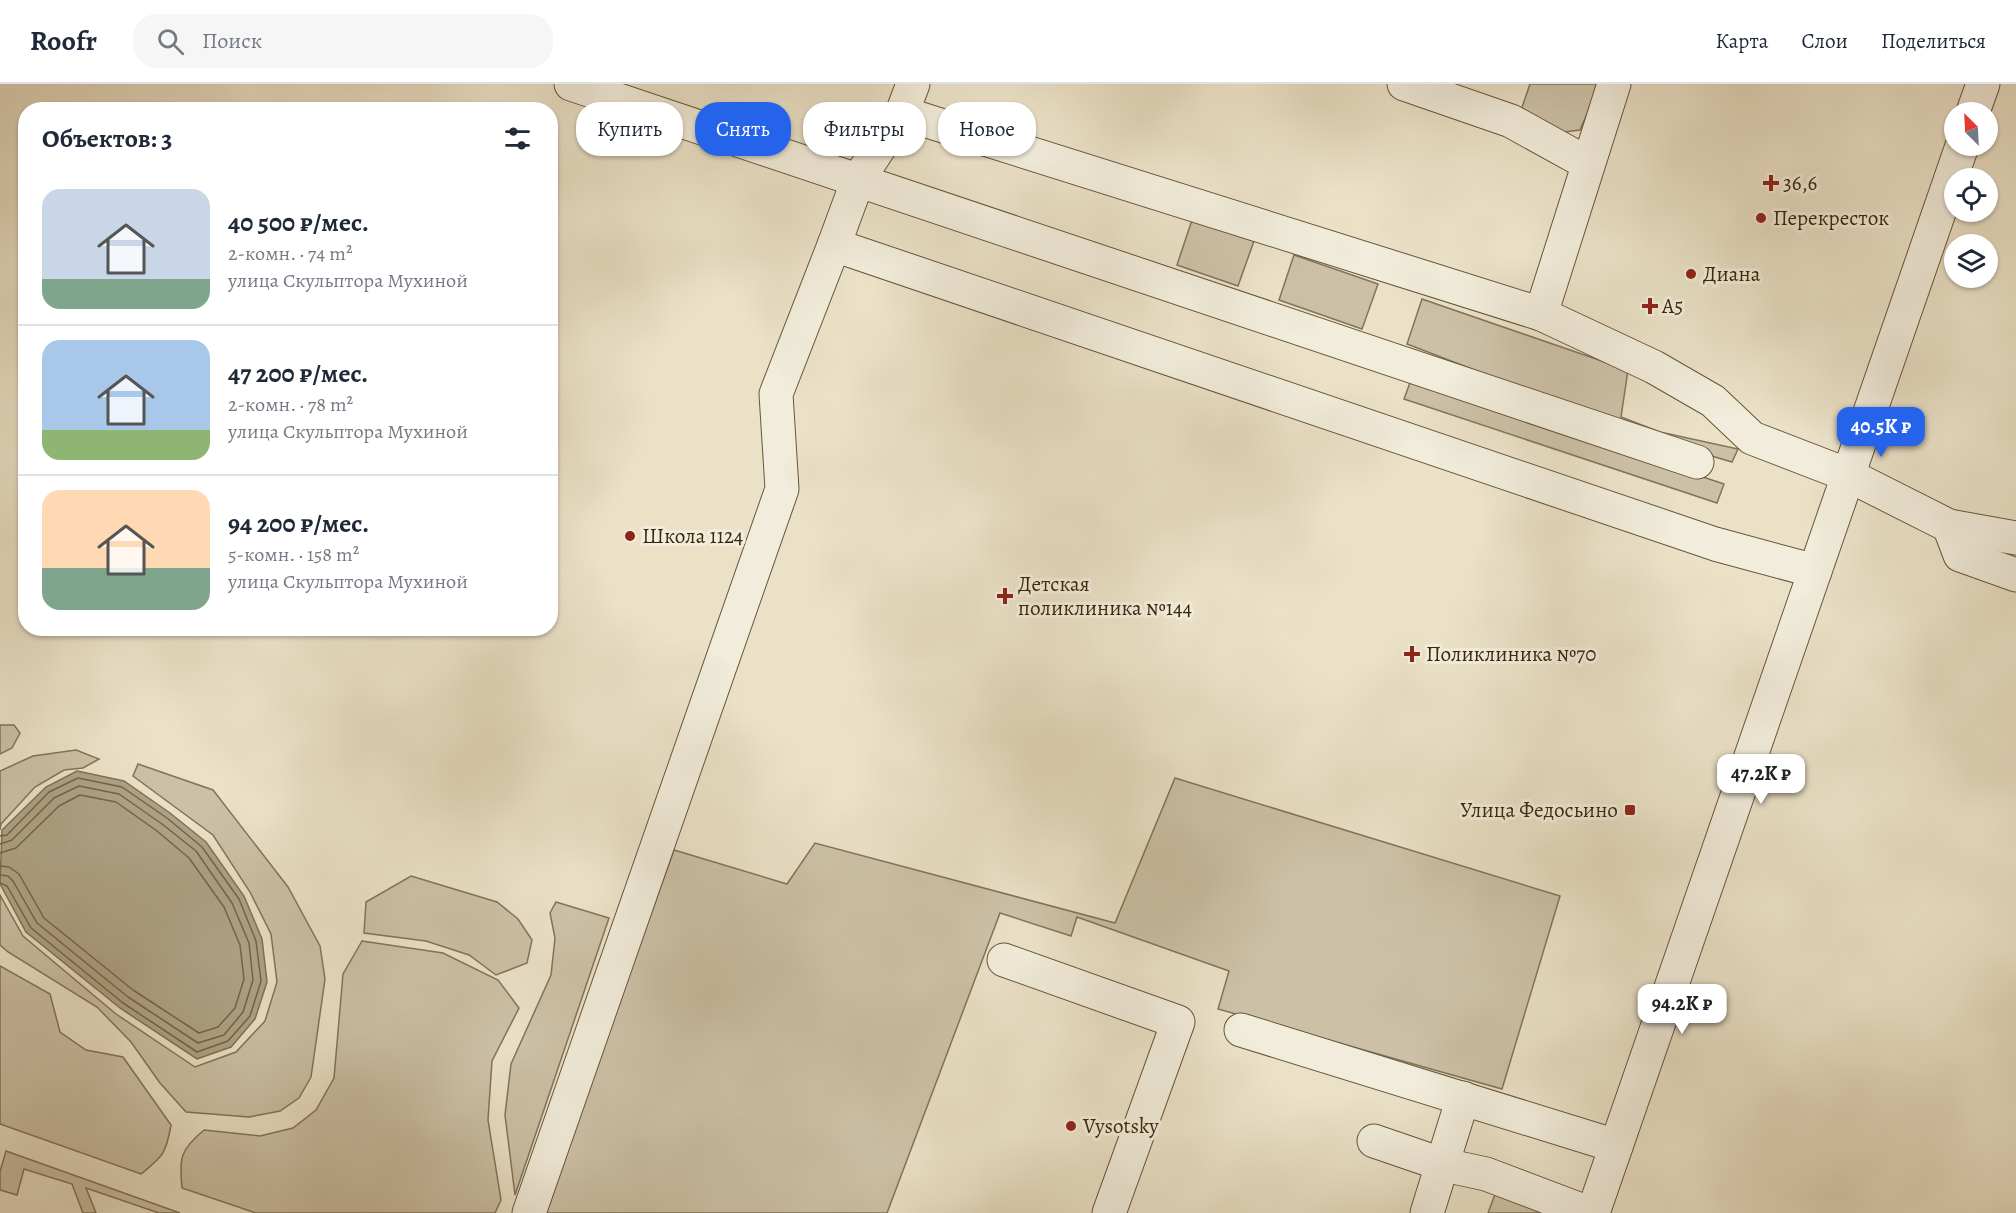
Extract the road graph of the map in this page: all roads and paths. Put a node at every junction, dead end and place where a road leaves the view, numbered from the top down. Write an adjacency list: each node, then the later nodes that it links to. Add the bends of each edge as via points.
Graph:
1 (571, 84): 9 (street)
2 (1404, 84): 8 (street, via 1511,121)
3 (1614, 84): 8 (street)
4 (1983, 84): 6 (street)
5 (908, 99): 9 (street); 11 (street)
6 (1977, 102)
7 (1959, 156): 13 (street)
8 (1587, 163): 11 (street)
9 (858, 180): 10 (street); 12 (street)
10 (834, 245): 16 (street, via 1704,540); 25 (street, via 776,394 782,489)
11 (1541, 314): 13 (street, via 1654,367 1713,401 1752,438)
12 (1697, 462)
13 (1848, 475): 14 (street); 16 (street)
14 (1949, 526): 15 (street); 17 (street, via 1960,555)
15 (2016, 538)
16 (1815, 571): 22 (street)
17 (2016, 574)
18 (1004, 960): 26 (street, via 1178,1022)
19 (1241, 1030): 20 (street)
20 (1463, 1098): 22 (street); 23 (street)
21 (1374, 1141): 23 (street)
22 (1616, 1146): 24 (street)
23 (1444, 1165): 24 (street, via 1486,1174); 27 (street)
24 (1598, 1211)
25 (528, 1213)
26 (1109, 1213)
27 (1427, 1213)

